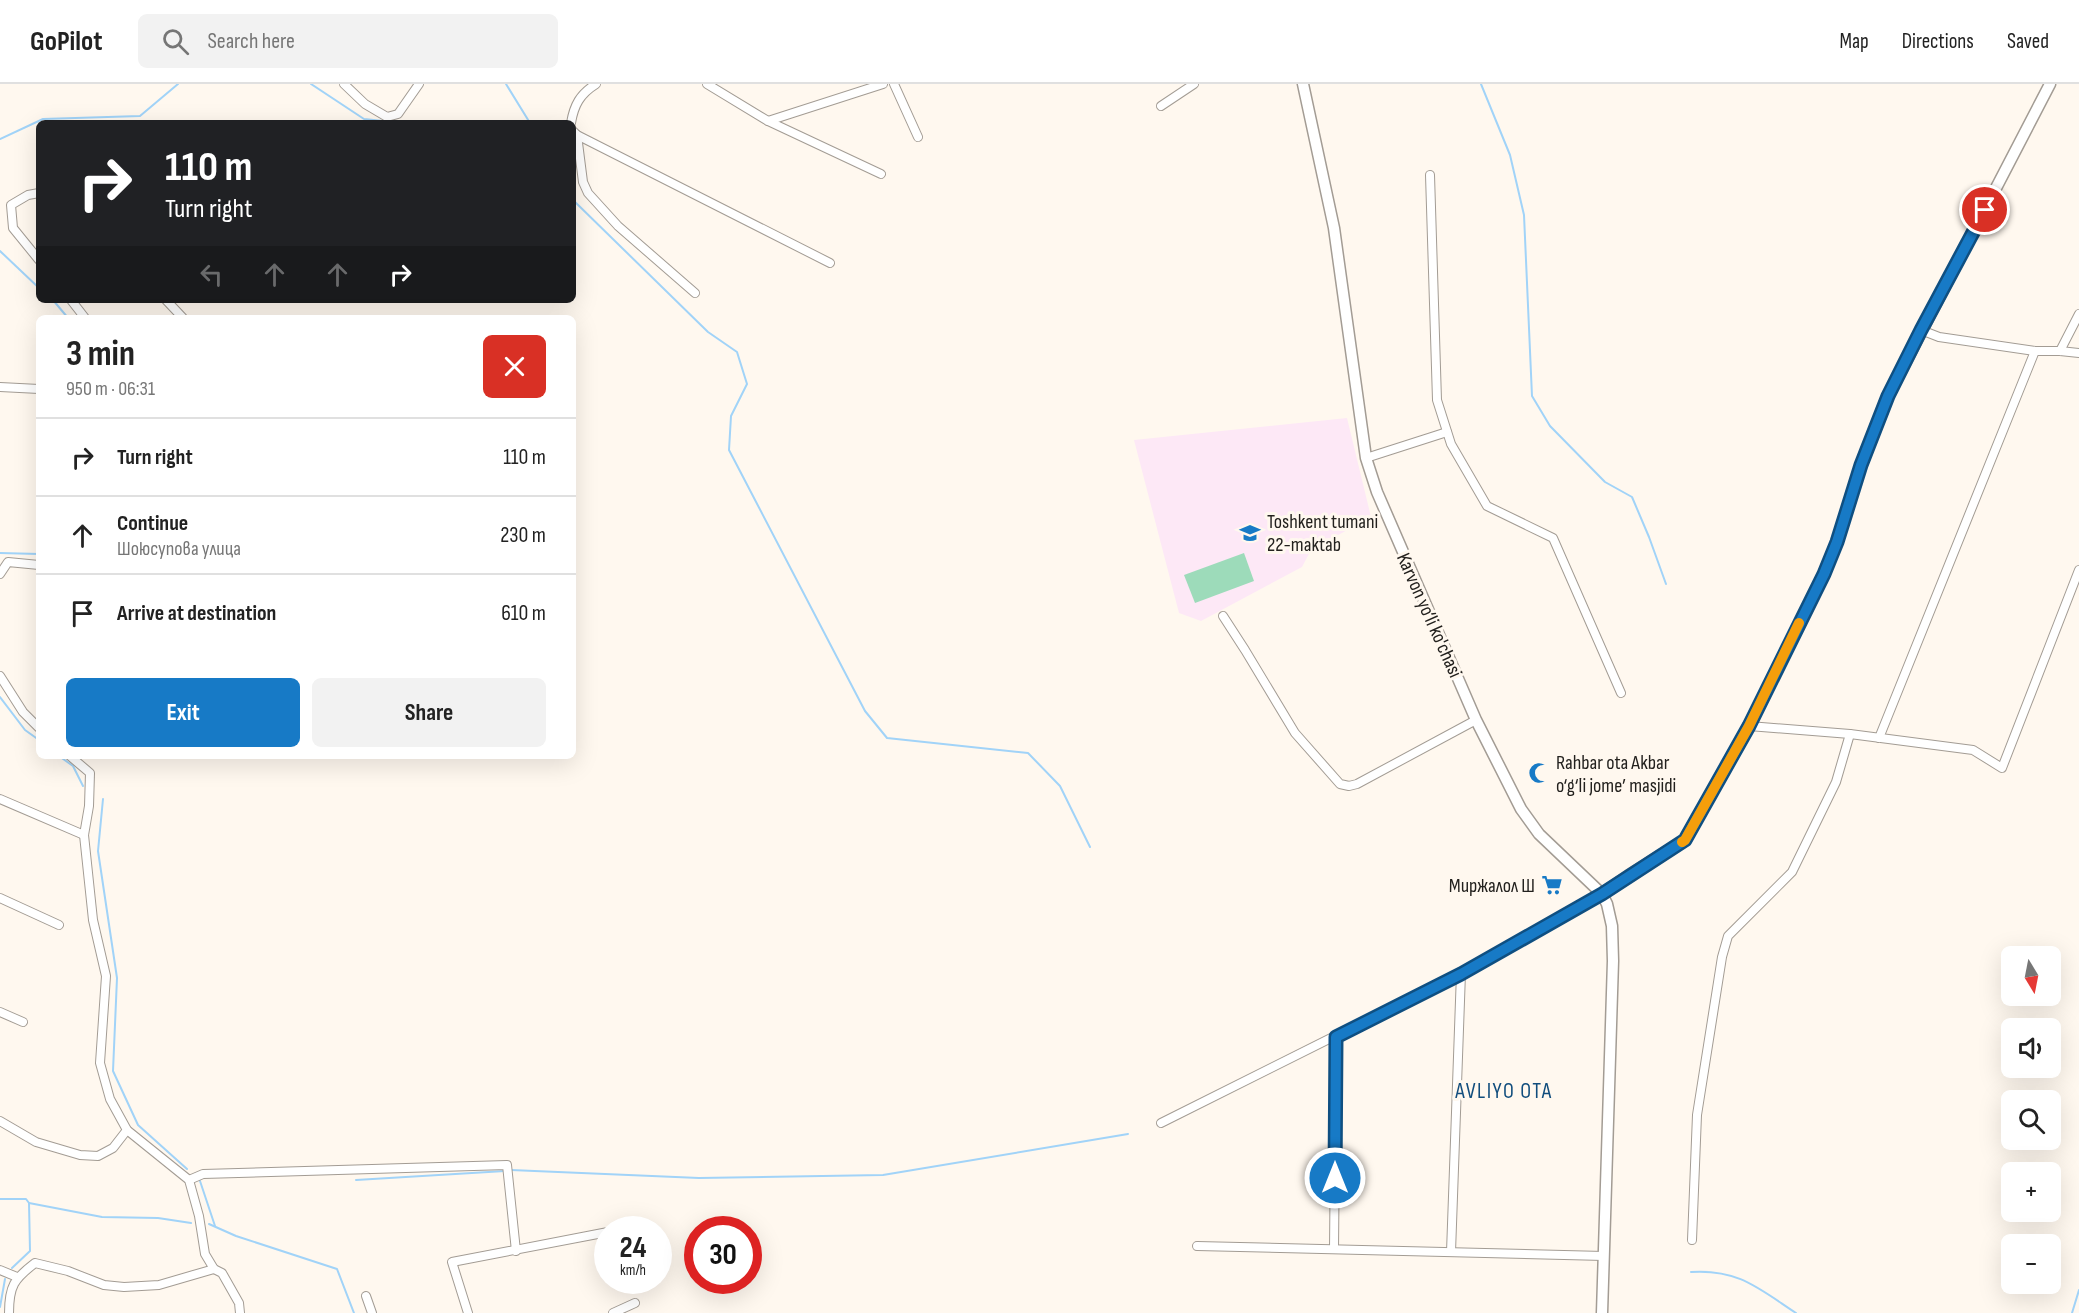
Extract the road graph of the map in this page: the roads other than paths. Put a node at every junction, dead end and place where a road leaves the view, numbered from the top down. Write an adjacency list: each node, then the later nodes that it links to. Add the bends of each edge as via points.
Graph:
1 (344, 84): 2 (street, via 365,104 387,117 398,114)
2 (419, 84)
3 (596, 84): 11 (street, via 575,104)
4 (707, 84): 12 (street)
5 (883, 84): 12 (street)
6 (894, 84): 14 (street)
7 (1194, 84): 10 (street)
8 (1303, 84): 34 (street, Karvon yo‘li ko'chasi, via 1334,228)
9 (2050, 84): 27 (street)
10 (1161, 106)
11 (572, 120)
12 (768, 120): 16 (street)
13 (576, 134): 20 (street)
14 (918, 137)
15 (576, 139): 21 (street, via 588,193 618,226)
16 (881, 174)
17 (1430, 175): 33 (street, via 1437,400)
18 (36, 194): 19 (street, via 11,205 13,228)
19 (36, 256)
20 (830, 263)
21 (695, 294)
22 (73, 303): 25 (street)
23 (169, 303): 26 (street)
24 (2079, 314): 29 (street)
25 (83, 315)
26 (180, 315)
27 (1921, 330): 28 (street, via 1939,337); 43 (street, via 1888,396 1824,574)
28 (2035, 351): 29 (street); 45 (street)
29 (2060, 351): 30 (street)
30 (2079, 353)
31 (0, 387): 32 (street)
32 (36, 389)
33 (1447, 432): 34 (street); 40 (street, via 1486,506 1553,538)
34 (1366, 458): 41 (street, Karvon yo‘li ko'chasi, via 1381,503)
35 (36, 565): 37 (street, via 8,562)
36 (2079, 570): 45 (street, via 2002,768 1973,750)
37 (0, 574)
38 (1222, 616): 41 (street, via 1295,733 1340,784 1357,784)
39 (0, 676): 42 (street)
40 (1621, 693)
41 (1476, 720): 49 (street, Karvon yo‘li ko'chasi, via 1533,826)
42 (36, 725)
43 (1749, 726): 44 (street); 49 (street, via 1685,840)
44 (1850, 734): 45 (street); 61 (street, via 1836,782 1792,872 1728,936 1696,1115)
45 (1879, 738)
46 (74, 759): 48 (street, via 90,773 90,806)
47 (0, 799): 48 (street)
48 (84, 835): 58 (street, via 93,920 106,976 100,1063 110,1099)
49 (1602, 894): 52 (street); 66 (street, via 1613,938)
50 (0, 898): 51 (street)
51 (59, 924)
52 (1461, 974): 55 (street); 65 (street)
53 (0, 1012): 54 (street)
54 (23, 1022)
55 (1336, 1037): 57 (street); 63 (street)
56 (0, 1121): 58 (street, via 36,1142 80,1155 98,1156 113,1148)
57 (1161, 1123)
58 (127, 1130): 59 (street)
59 (189, 1180): 64 (street, via 204,1174 507,1165); 67 (street, via 205,1254)
60 (594, 1235): 64 (street)
61 (1692, 1240)
62 (1197, 1246): 63 (street)
63 (1334, 1249): 65 (street)
64 (516, 1251): 75 (street, via 452,1262)
65 (1451, 1252): 66 (street)
66 (1604, 1256): 77 (street)
67 (214, 1269): 69 (street, via 159,1285 124,1287 104,1285 35,1263); 73 (street, via 222,1273)
68 (0, 1270): 69 (street)
69 (17, 1277): 72 (street, via 9,1296)
70 (366, 1296): 74 (street)
71 (635, 1303): 76 (street)
72 (9, 1313)
73 (240, 1313)
74 (372, 1313)
75 (468, 1313)
76 (613, 1313)
77 (1602, 1313)

